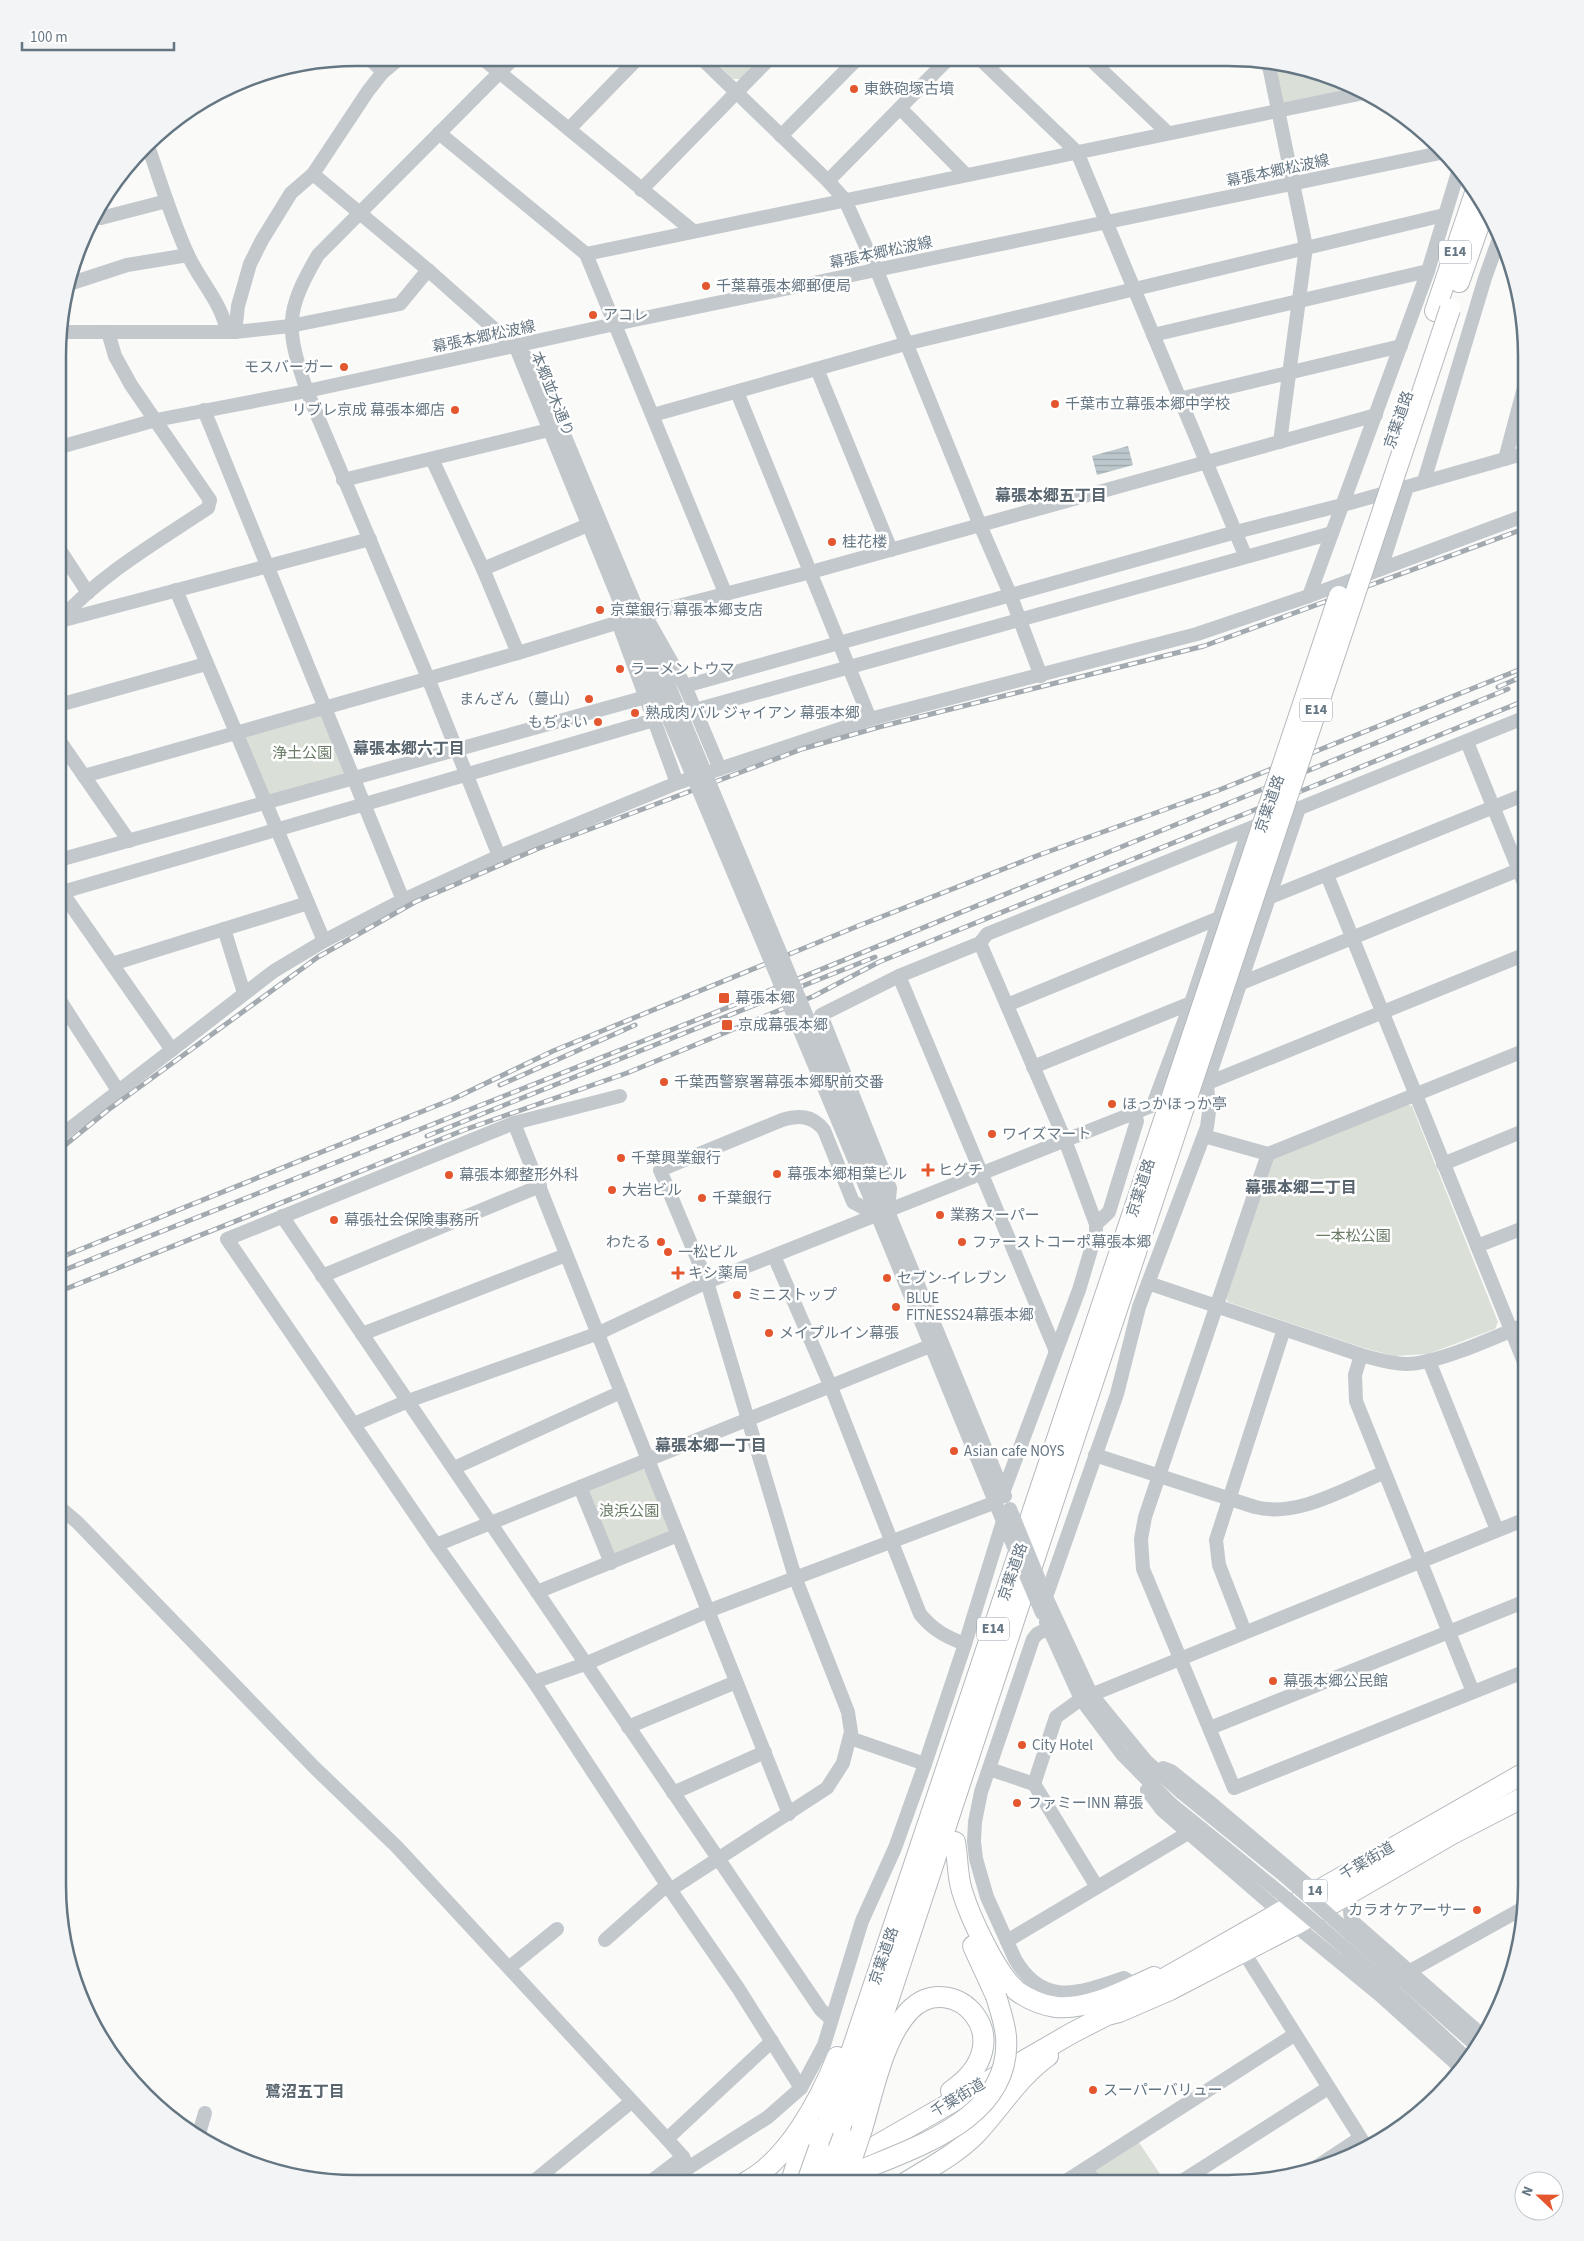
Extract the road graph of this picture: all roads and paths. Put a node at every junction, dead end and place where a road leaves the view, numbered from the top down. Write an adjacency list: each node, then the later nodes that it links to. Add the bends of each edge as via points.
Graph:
1 (377, 66): 13 (street)
2 (390, 66): 13 (street)
3 (492, 66): 14 (street)
4 (505, 66): 14 (street)
5 (630, 66): 19 (street)
6 (709, 66): 15 (street)
7 (762, 66): 15 (street)
8 (850, 66): 22 (street)
9 (941, 66): 17 (street)
10 (990, 66): 24 (street)
11 (1097, 66): 21 (street)
12 (1270, 70): 18 (street)
13 (383, 72): 26 (street, via 359,102)
14 (499, 72): 19 (street); 20 (street)
15 (736, 93): 22 (street); 31 (street)
16 (1354, 95): 18 (street)
17 (900, 108): 27 (street); 29 (street)
18 (1279, 111): 21 (street); 30 (street)
19 (569, 129): 31 (street)
20 (439, 133): 35 (street); 44 (street)
21 (1168, 133): 24 (street)
22 (782, 136): 29 (street)
23 (150, 152): 33 (street)
24 (1077, 152): 27 (street); 39 (street)
25 (1436, 154): 30 (street, 幕張本郷松波線)
26 (313, 174): 35 (street); 54 (street, via 291,193 262,240 250,264)
27 (966, 175): 32 (street)
28 (1456, 178): 36 (street)
29 (828, 181): 32 (street)
30 (1293, 185): 39 (street, 幕張本郷松波線); 42 (street)
31 (642, 190): 40 (street)
32 (845, 200): 40 (street); 46 (street)
33 (167, 201): 38 (street); 43 (street)
34 (1473, 201): 51 (highway, 京葉道路 / E14)
35 (362, 213): 45 (street); 53 (street, via 318,256 301,284)
36 (1444, 215): 42 (street); 47 (street)
37 (1482, 216): 51 (highway, 京葉道路 / E14)
38 (101, 218)
39 (1105, 222): 46 (street, 幕張本郷松波線); 49 (street)
40 (693, 231): 44 (street)
41 (1496, 246): 79 (street)
42 (1306, 247): 49 (street); 50 (street)
43 (188, 254): 48 (street, via 127,265); 54 (street)
44 (586, 254): 52 (street)
45 (428, 270): 53 (street, via 400,304); 60 (street)
46 (877, 271): 52 (street, 幕張本郷松波線); 58 (street)
47 (1428, 271): 50 (street); 59 (street)
48 (76, 282)
49 (1134, 288): 57 (street); 58 (street)
50 (1299, 301): 57 (street); 62 (street)
51 (1442, 310): 166 (highway, 京葉道路 / E14, bridge)
52 (615, 324): 60 (street, 幕張本郷松波線); 68 (street)
53 (290, 326): 54 (street); 63 (street, via 292,348)
54 (231, 331): 56 (street)
55 (68, 332): 56 (street)
56 (108, 332): 70 (street, via 115,356)
57 (1153, 335): 65 (street)
58 (905, 344): 61 (street); 84 (street)
59 (1401, 346): 62 (street); 69 (street)
60 (516, 347): 63 (street, 幕張本郷松波線); 71 (street, 本郷並木通り); 101 (street, 本郷並木通り, via 535,365)
61 (817, 370): 64 (street); 88 (street)
62 (1289, 373): 65 (street); 72 (street)
63 (307, 392): 66 (street, 幕張本郷松波線); 78 (street)
64 (737, 392): 68 (street); 94 (street)
65 (1180, 399): 77 (street)
66 (204, 410): 70 (street, 幕張本郷松波線); 91 (street)
67 (1518, 410): 76 (street)
68 (653, 415): 98 (street)
69 (1376, 415): 72 (street); 81 (street)
70 (152, 422): 73 (street, 幕張本郷松波線); 96 (street, via 210,500 208,508)
71 (549, 430): 75 (street); 83 (street, 本郷並木通り)
72 (1280, 442): 77 (street)
73 (66, 446)
74 (1518, 455): 76 (street)
75 (432, 459): 78 (street); 93 (street)
76 (1505, 459): 79 (street)
77 (1207, 461): 84 (street); 85 (street)
78 (343, 480): 87 (street)
79 (1424, 481): 80 (street)
80 (1407, 487): 81 (street); 92 (street)
81 (1342, 506): 85 (street); 86 (street)
82 (1518, 518): 92 (street)
83 (588, 525): 93 (street); 101 (street, 本郷並木通り)
84 (980, 526): 88 (street); 97 (street)
85 (1236, 532): 89 (street); 97 (street)
86 (1332, 533): 89 (street); 99 (street)
87 (370, 539): 91 (street); 109 (street)
88 (891, 550): 94 (street)
89 (1245, 555): 102 (street)
90 (66, 559): 96 (street)
91 (268, 566): 95 (street); 113 (street)
92 (1381, 568): 99 (street)
93 (483, 569): 105 (street)
94 (811, 572): 98 (street); 104 (street)
95 (176, 590): 103 (street); 106 (street)
96 (88, 593): 100 (street)
97 (1010, 594): 102 (street); 104 (street)
98 (726, 595): 101 (street)
99 (1310, 596): 108 (street, via 1197,634)
100 (66, 615)
101 (633, 618): 105 (street); 110 (street, via 651,625); 111 (street, via 621,630); 177 (street, 本郷並木通り, bridge)
102 (1020, 618): 107 (street); 108 (street)
103 (66, 619)
104 (840, 643): 107 (street); 110 (street)
105 (518, 653): 109 (street)
106 (206, 664): 112 (street); 118 (street)
107 (849, 666): 114 (street); 115 (street)
108 (1041, 676): 115 (street)
109 (428, 678): 113 (street); 121 (street)
110 (685, 686): 114 (street)
111 (646, 697): 116 (street); 121 (street)
112 (66, 703)
113 (325, 708): 118 (street); 125 (street)
114 (695, 710): 122 (street)
115 (870, 719): 122 (street)
116 (654, 720): 123 (street); 126 (street)
117 (1518, 720): 119 (street)
118 (236, 733): 124 (street); 128 (street)
119 (1467, 742): 130 (street); 131 (street)
120 (66, 750): 124 (street)
121 (456, 750): 123 (street); 125 (street)
122 (720, 769): 126 (street)
123 (466, 775): 129 (street); 135 (street)
124 (84, 776): 134 (street)
125 (354, 778): 128 (street); 129 (street)
126 (677, 783): 135 (street)
127 (1518, 798): 131 (street)
128 (266, 803): 133 (street); 134 (street)
129 (364, 805): 133 (street); 143 (street)
130 (1299, 808): 132 (street); 141 (street)
131 (1494, 808): 137 (street); 139 (street)
132 (1249, 829): 145 (street); 149 (street, via 987,934)
133 (277, 830): 140 (street); 144 (street)
134 (129, 841): 136 (street)
135 (499, 856): 143 (street)
136 (66, 858)
137 (1518, 858)
138 (1518, 871): 147 (street)
139 (1327, 875): 141 (street); 147 (street)
140 (66, 889)
141 (1268, 898): 153 (street)
142 (66, 899): 151 (street)
143 (403, 900): 148 (street)
144 (308, 903): 146 (street); 148 (street)
145 (1219, 918): 155 (street); 156 (street)
146 (224, 929): 151 (street); 154 (street)
147 (1352, 938): 153 (street); 158 (street)
148 (324, 941): 154 (street)
149 (980, 943): 152 (street); 156 (street)
150 (1518, 957): 158 (street)
151 (112, 964): 159 (street)
152 (899, 976): 175 (street); 177 (street, via 821,1014 890,1188)
153 (1239, 984): 162 (street)
154 (244, 993): 159 (street)
155 (1191, 1003): 161 (street); 166 (street)
156 (1007, 1006): 161 (street)
157 (66, 1010): 163 (street)
158 (1382, 1012): 162 (street); 164 (street)
159 (172, 1050): 163 (street)
160 (1518, 1053): 164 (street)
161 (1033, 1067): 172 (street)
162 (1207, 1083): 166 (street); 171 (street, via 1209,1112)
163 (119, 1092): 169 (street)
164 (1414, 1094): 173 (street); 174 (street)
165 (620, 1096): 168 (street)
166 (1168, 1109): 167 (street); 240 (highway, 京葉道路 / E14); 258 (highway, 京葉道路 / E14)
167 (1134, 1114): 172 (street); 179 (street, via 1137,1120 1109,1212)
168 (514, 1124): 176 (street); 178 (street)
169 (66, 1132)
170 (1518, 1133): 174 (street)
171 (1204, 1136): 173 (street); 186 (street)
172 (1064, 1140): 175 (street); 179 (street)
173 (1268, 1154): 187 (street)
174 (1443, 1164): 181 (street)
175 (980, 1174): 177 (street); 194 (street)
176 (540, 1186): 182 (street); 184 (street)
177 (882, 1212): 183 (street); 185 (street, via 853,1202 824,1130 818,1123 797,1116 782,1120 660,1170); 193 (street); 209 (street)
178 (282, 1216): 184 (street); 202 (street, via 227,1239)
179 (1096, 1224): 194 (street, via 1079,1290)
180 (1518, 1230): 181 (street)
181 (1477, 1246): 190 (street)
182 (566, 1255): 191 (street); 192 (street)
183 (774, 1256): 185 (street); 198 (street)
184 (322, 1276): 192 (street)
185 (706, 1282): 191 (street); 201 (street)
186 (1148, 1283): 187 (street); 203 (street, via 1117,1394)
187 (1217, 1306): 189 (street); 207 (street)
188 (1518, 1328): 190 (street)
189 (1284, 1329): 196 (street); 210 (street)
190 (1510, 1331): 195 (street); 197 (street)
191 (598, 1333): 199 (street); 200 (street)
192 (362, 1334): 200 (street)
193 (930, 1346): 198 (street); 209 (street)
194 (1056, 1349): 209 (street)
195 (1518, 1349)
196 (1361, 1355): 197 (street, via 1392,1363); 206 (street, via 1355,1375 1356,1401)
197 (1429, 1361): 215 (street)
198 (831, 1387): 201 (street); 217 (street)
199 (622, 1392): 204 (street); 205 (street)
200 (408, 1401): 202 (street); 205 (street)
201 (747, 1420): 204 (street); 221 (street)
202 (354, 1424): 218 (street)
203 (1095, 1455): 207 (street); 223 (street)
204 (648, 1460): 208 (street); 216 (street)
205 (454, 1468): 214 (street)
206 (1383, 1473): 210 (street, via 1292,1509 1263,1509); 219 (street)
207 (1160, 1476): 210 (street); 230 (street, via 1142,1528 1141,1555 1143,1569)
208 (580, 1487): 214 (street); 220 (street)
209 (1000, 1498): 212 (street); 217 (street)
210 (1228, 1499): 227 (street, via 1216,1550)
211 (66, 1513): 267 (street)
212 (1007, 1515): 223 (street, bridge); 226 (street, bridge); 229 (street)
213 (1518, 1522): 215 (street)
214 (491, 1523): 218 (street); 222 (street)
215 (1497, 1530): 219 (street)
216 (678, 1535): 220 (street); 225 (street)
217 (890, 1541): 221 (street); 229 (street, via 920,1614 930,1626)
218 (436, 1545): 233 (street)
219 (1420, 1562): 227 (street); 228 (street)
220 (611, 1563): 222 (street)
221 (795, 1577): 225 (street); 239 (street, via 845,1701)
222 (537, 1592): 231 (street)
223 (1046, 1597): 236 (street)
224 (1518, 1604): 228 (street)
225 (708, 1611): 231 (street); 234 (street)
226 (1048, 1628): 236 (street); 244 (street, via 1033,1639)
227 (1245, 1632): 230 (street)
228 (1449, 1632): 235 (street); 238 (street)
229 (965, 1644): 243 (street)
230 (1181, 1658): 236 (street); 238 (street)
231 (585, 1664): 233 (street); 237 (street)
232 (1518, 1674): 235 (street)
233 (534, 1682): 254 (street)
234 (736, 1682): 237 (street); 241 (street)
235 (1473, 1692): 238 (street, via 1234,1788)
236 (1086, 1696): 242 (street); 245 (street); 247 (street, via 1056,1717)
237 (628, 1727): 248 (street)
238 (1210, 1728)
239 (850, 1738): 243 (street); 250 (street, via 843,1763 831,1783)
240 (974, 1740): 252 (highway, via 975,1756); 299 (highway, 京葉道路 / E14, bridge)
241 (765, 1752): 248 (street); 250 (street)
242 (1146, 1761): 256 (street, via 1171,1771); 277 (street, bridge, via 1286,1877)
243 (925, 1764): 272 (street, via 895,1848 862,1921)
244 (989, 1769): 247 (street); 265 (street, via 975,1822 976,1859 987,1897)
245 (1140, 1774): 251 (street, via 1148,1792 1162,1810); 278 (street, bridge, via 1171,1804 1272,1885)
246 (1518, 1777): 256 (highway, 千葉街道 / 14)
247 (1034, 1784): 255 (street)
248 (673, 1793): 253 (street)
249 (1518, 1800): 257 (highway, 千葉街道 / 14)
250 (789, 1814): 253 (street)
251 (1188, 1833): 255 (street); 259 (street)
252 (955, 1842): 270 (highway, via 962,1890 970,1912 1000,1968 1018,1990 1043,2004 1057,2007 1085,2004); 301 (highway, bridge, via 953,1875 960,1914 996,1996 1005,2028 1002,2070 986,2099 964,2121 950,2131)
253 (717, 1858): 254 (street); 272 (street, via 821,2010)
254 (668, 1888): 264 (street); 276 (street)
255 (1097, 1888): 265 (street)
256 (1315, 1891): 259 (highway, 千葉街道 / 14)
257 (1348, 1893): 261 (highway, 千葉街道 / 14); 268 (street, via 1350,1920)
258 (900, 1909): 282 (highway, via 886,1930); 297 (highway, 京葉道路 / E14, bridge)
259 (1279, 1912): 261 (street); 269 (highway, 千葉街道 / 14)
260 (1516, 1912): 268 (street)
261 (1313, 1914): 262 (highway, 千葉街道 / 14)
262 (1295, 1925): 266 (highway, 千葉街道 / 14); 279 (street)
263 (557, 1929): 267 (street)
264 (604, 1940)
265 (1007, 1941): 270 (street, via 1020,1968 1039,1986 1054,1992 1074,1993 1124,1978)
266 (1243, 1952): 271 (highway, 千葉街道 / 14, via 1170,1990); 275 (street)
267 (510, 1967): 283 (street)
268 (1410, 1971): 273 (street)
269 (1171, 1974): 270 (highway, via 1157,1975); 271 (highway, 千葉街道 / 14)
270 (1136, 1985)
271 (1107, 2015): 274 (highway, 千葉街道 / 14)
272 (831, 2019): 280 (street, via 824,2045)
273 (1478, 2032)
274 (1072, 2033): 288 (highway, 千葉街道 / 14); 302 (highway, via 1065,2044 1034,2066 974,2135)
275 (1294, 2035): 281 (street); 290 (street)
276 (772, 2041): 280 (street); 286 (street)
277 (1472, 2042)
278 (1463, 2055)
279 (1456, 2063)
280 (801, 2088): 289 (street, via 768,2117)
281 (1328, 2088): 287 (street); 305 (street)
282 (817, 2100): 294 (highway, via 784,2149); 295 (highway)
283 (631, 2102): 286 (street); 291 (street)
284 (205, 2113): 285 (street)
285 (200, 2129)
286 (668, 2139): 289 (street)
287 (1363, 2141)
288 (868, 2151): 296 (highway); 298 (highway, 千葉街道 / 14); 300 (highway, bridge, via 968,2077 983,2047 984,2034 975,2014 955,2001 943,1998 921,2002 901,2023 887,2048 862,2129)
289 (686, 2162): 292 (street); 293 (street)
290 (1086, 2169): 303 (street); 304 (street)
291 (542, 2175)
292 (663, 2175)
293 (677, 2175)
294 (756, 2175)
295 (793, 2175)
296 (808, 2175)
297 (811, 2175)
298 (822, 2175)
299 (829, 2175)
300 (852, 2175)
301 (856, 2175)
302 (918, 2175)
303 (1077, 2175)
304 (1090, 2175)
305 (1192, 2175)

